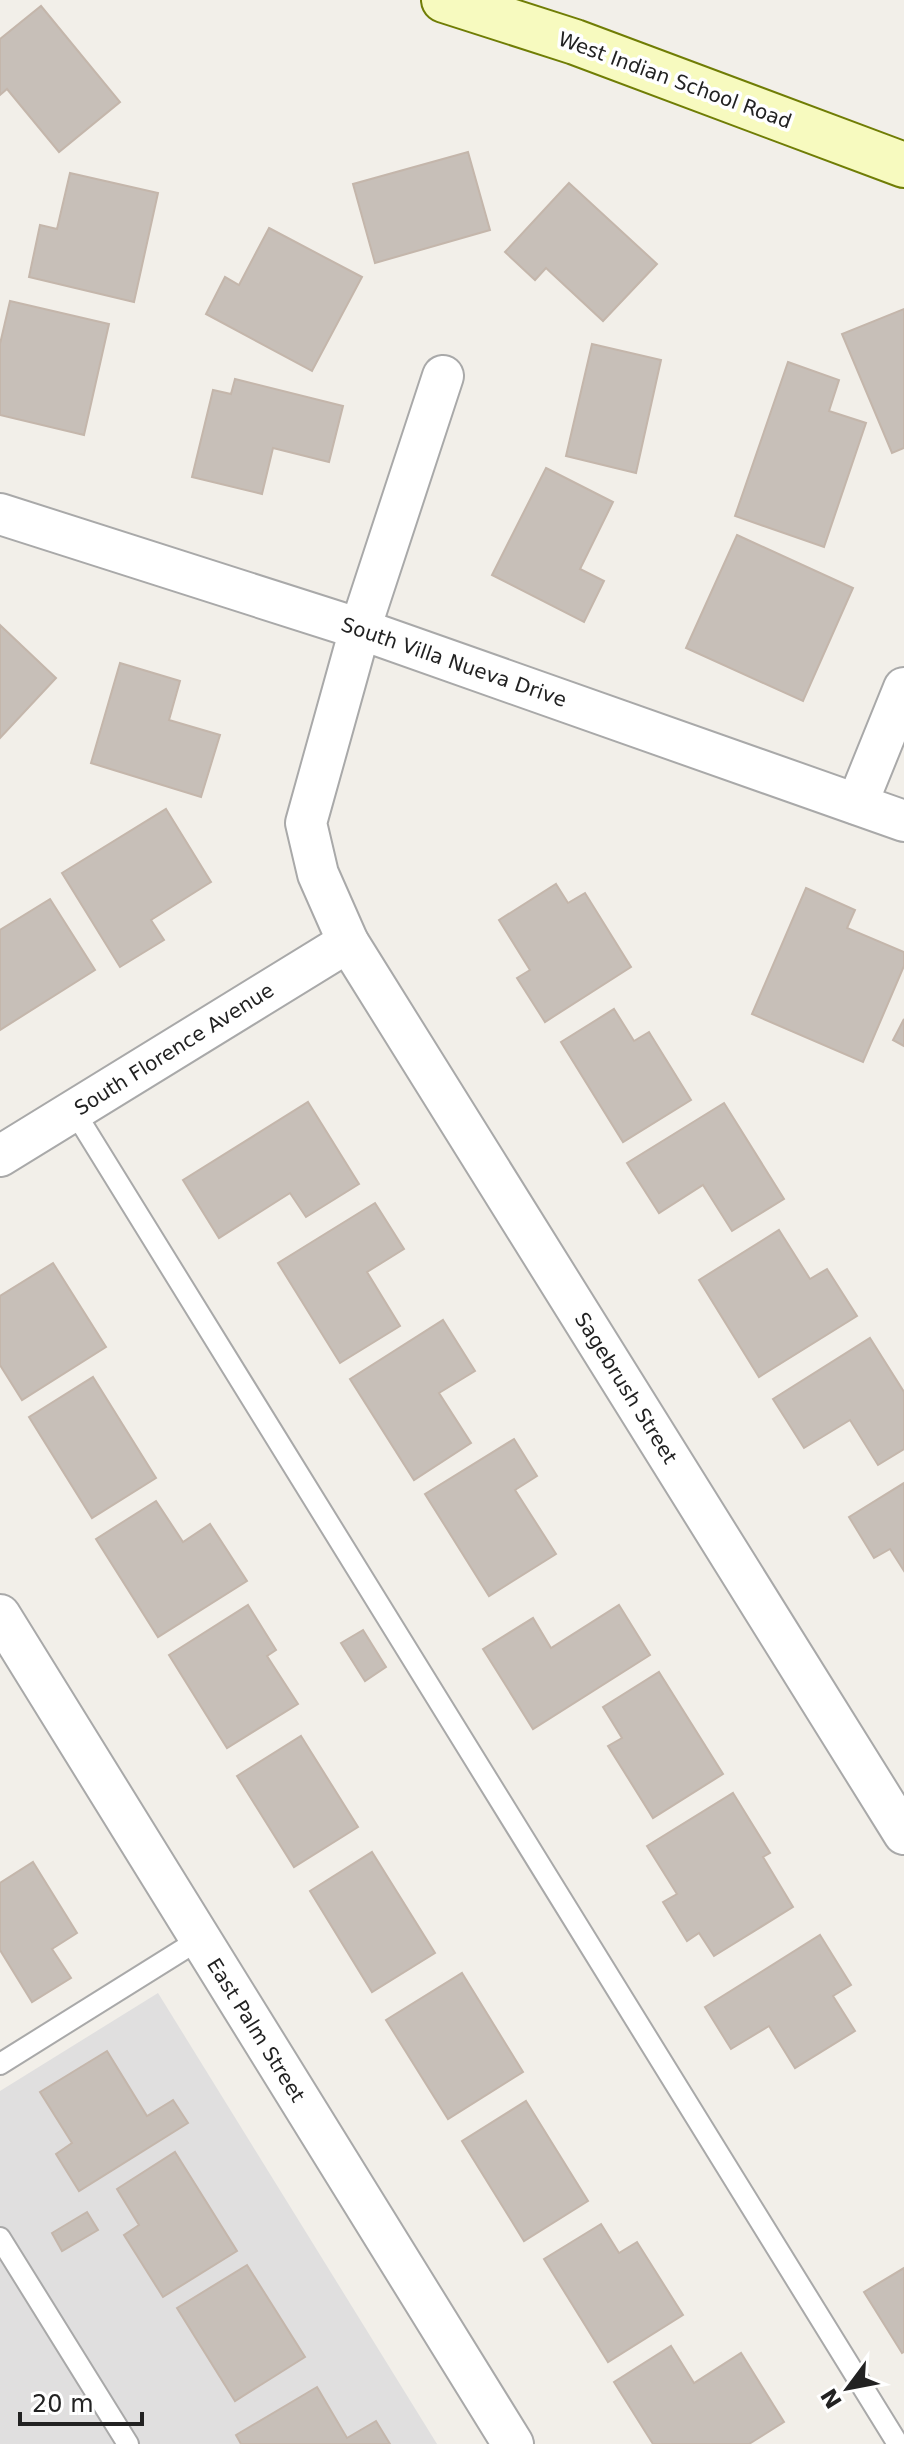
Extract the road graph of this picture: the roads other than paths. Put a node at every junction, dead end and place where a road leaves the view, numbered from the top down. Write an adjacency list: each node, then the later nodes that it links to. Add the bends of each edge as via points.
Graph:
1 (444, 0): 2 (main road, West Indian School Road, via 575,42)
2 (904, 165)
3 (443, 376): 5 (street, Sagebrush Street)
4 (0, 514): 5 (street, South Villa Nueva Drive)
5 (360, 629): 7 (street, South Villa Nueva Drive); 9 (street, Sagebrush Street, via 306,823 318,874)
6 (904, 688): 7 (street)
7 (857, 804): 8 (street, South Villa Nueva Drive)
8 (904, 821)
9 (348, 942): 10 (street, South Florence Avenue); 13 (street, Sagebrush Street)
10 (74, 1111): 11 (street, South Florence Avenue); 19 (lane)
11 (0, 1156)
12 (0, 1615): 14 (street, East Palm Street)
13 (904, 1834)
14 (200, 1939): 15 (lane); 18 (street, East Palm Street)
15 (0, 2064)
16 (0, 2238): 17 (lane)
17 (128, 2444)
18 (513, 2444)
19 (898, 2444)

